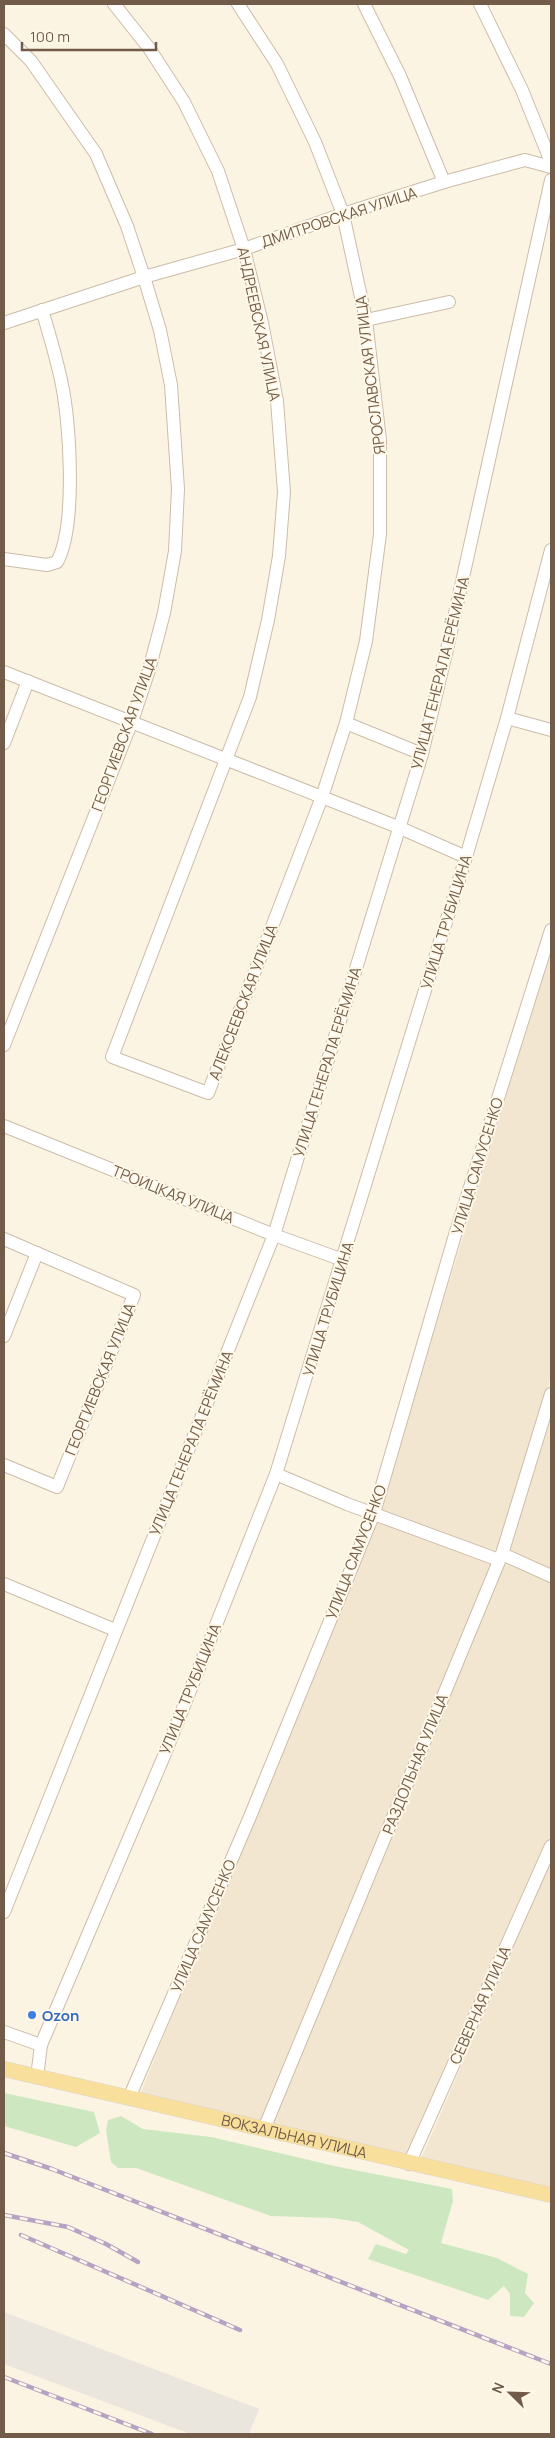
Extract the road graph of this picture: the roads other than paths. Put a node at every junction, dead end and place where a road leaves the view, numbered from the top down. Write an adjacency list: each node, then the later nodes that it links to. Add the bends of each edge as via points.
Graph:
1 (114, 4): 13 (street, АНДРЕЕВСКАЯ УЛИЦА, via 149,48 184,102 218,171)
2 (238, 4): 12 (street, ЯРОСЛАВСКАЯ УЛИЦА, via 277,64 315,142)
3 (364, 4): 11 (street, via 400,76)
4 (480, 4): 6 (street)
5 (4, 34): 14 (street, ГЕОРГИЕВСКАЯ УЛИЦА, via 31,61 96,154 127,226)
6 (543, 141): 7 (street, via 537,151); 8 (street)
7 (525, 160): 9 (street); 11 (street, ДМИТРОВСКАЯ УЛИЦА)
8 (551, 162)
9 (551, 167)
10 (551, 180): 28 (street, УЛИЦА ГЕНЕРАЛА ЕРЁМИНА)
11 (444, 182): 12 (street, ДМИТРОВСКАЯ УЛИЦА)
12 (343, 214): 13 (street, ДМИТРОВСКАЯ УЛИЦА); 17 (street, ЯРОСЛАВСКАЯ УЛИЦА)
13 (244, 249): 14 (street, ДМИТРОВСКАЯ УЛИЦА); 29 (street, АНДРЕЕВСКАЯ УЛИЦА, via 277,400 284,492 279,556 268,620 250,697)
14 (144, 277): 16 (street, ДМИТРОВСКАЯ УЛИЦА); 24 (street, ГЕОРГИЕВСКАЯ УЛИЦА, via 160,330 171,385 178,489 174,551 164,613)
15 (449, 302): 17 (street)
16 (42, 310): 18 (street, ДМИТРОВСКАЯ УЛИЦА); 20 (street, via 62,381 67,435 70,493 64,550 57,562 48,565)
17 (366, 320): 25 (street, ЯРОСЛАВСКАЯ УЛИЦА, via 380,440 380,534 366,641)
18 (4, 323)
19 (551, 550): 23 (street, УЛИЦА ТРУБИЦИНА)
20 (4, 559)
21 (4, 672): 22 (street)
22 (28, 681): 24 (street); 27 (street)
23 (507, 718): 26 (street); 32 (street, УЛИЦА ТРУБИЦИНА)
24 (132, 721): 29 (street); 34 (street, ГЕОРГИЕВСКАЯ УЛИЦА)
25 (346, 723): 28 (street); 30 (street, ЯРОСЛАВСКАЯ УЛИЦА)
26 (551, 730)
27 (4, 743)
28 (422, 754): 31 (street, УЛИЦА ГЕНЕРАЛА ЕРЁМИНА)
29 (226, 760): 30 (street); 30 (street, АЛЕКСЕЕВСКАЯ УЛИЦА, via 112,1057 208,1093)
30 (322, 797): 31 (street)
31 (398, 827): 32 (street); 36 (street, УЛИЦА ГЕНЕРАЛА ЕРЁМИНА)
32 (466, 857): 39 (street, УЛИЦА ТРУБИЦИНА)
33 (551, 930): 44 (street, УЛИЦА САМУСЕНКО, via 455,1235)
34 (4, 1045)
35 (4, 1126): 36 (street, ТРОИЦКАЯ УЛИЦА)
36 (274, 1235): 39 (street, ТРОИЦКАЯ УЛИЦА); 48 (street, УЛИЦА ГЕНЕРАЛА ЕРЁМИНА)
37 (4, 1239): 38 (street, ГЕОРГИЕВСКАЯ УЛИЦА)
38 (37, 1253): 40 (street); 42 (street, ГЕОРГИЕВСКАЯ УЛИЦА, via 134,1295 57,1487)
39 (343, 1260): 43 (street, УЛИЦА ТРУБИЦИНА)
40 (4, 1336)
41 (551, 1394): 45 (street, РАЗДОЛЬНАЯ УЛИЦА)
42 (4, 1465)
43 (276, 1474): 44 (street); 52 (street, УЛИЦА ТРУБИЦИНА, via 164,1756)
44 (374, 1513): 45 (street); 55 (street, УЛИЦА САМУСЕНКО, via 249,1818)
45 (501, 1557): 46 (street); 56 (street, РАЗДОЛЬНАЯ УЛИЦА)
46 (551, 1576)
47 (4, 1584): 48 (street)
48 (116, 1630): 50 (street, УЛИЦА ГЕНЕРАЛА ЕРЁМИНА)
49 (551, 1846): 57 (street, СЕВЕРНАЯ УЛИЦА)
50 (4, 1912)
51 (4, 2032): 52 (street)
52 (41, 2045): 54 (street)
53 (4, 2069): 54 (main road, ВОКЗАЛЬНАЯ УЛИЦА)
54 (37, 2077): 55 (main road, ВОКЗАЛЬНАЯ УЛИЦА)
55 (129, 2098): 56 (main road, ВОКЗАЛЬНАЯ УЛИЦА)
56 (264, 2129): 57 (main road, ВОКЗАЛЬНАЯ УЛИЦА)
57 (409, 2164): 58 (main road, ВОКЗАЛЬНАЯ УЛИЦА)
58 (551, 2195)

